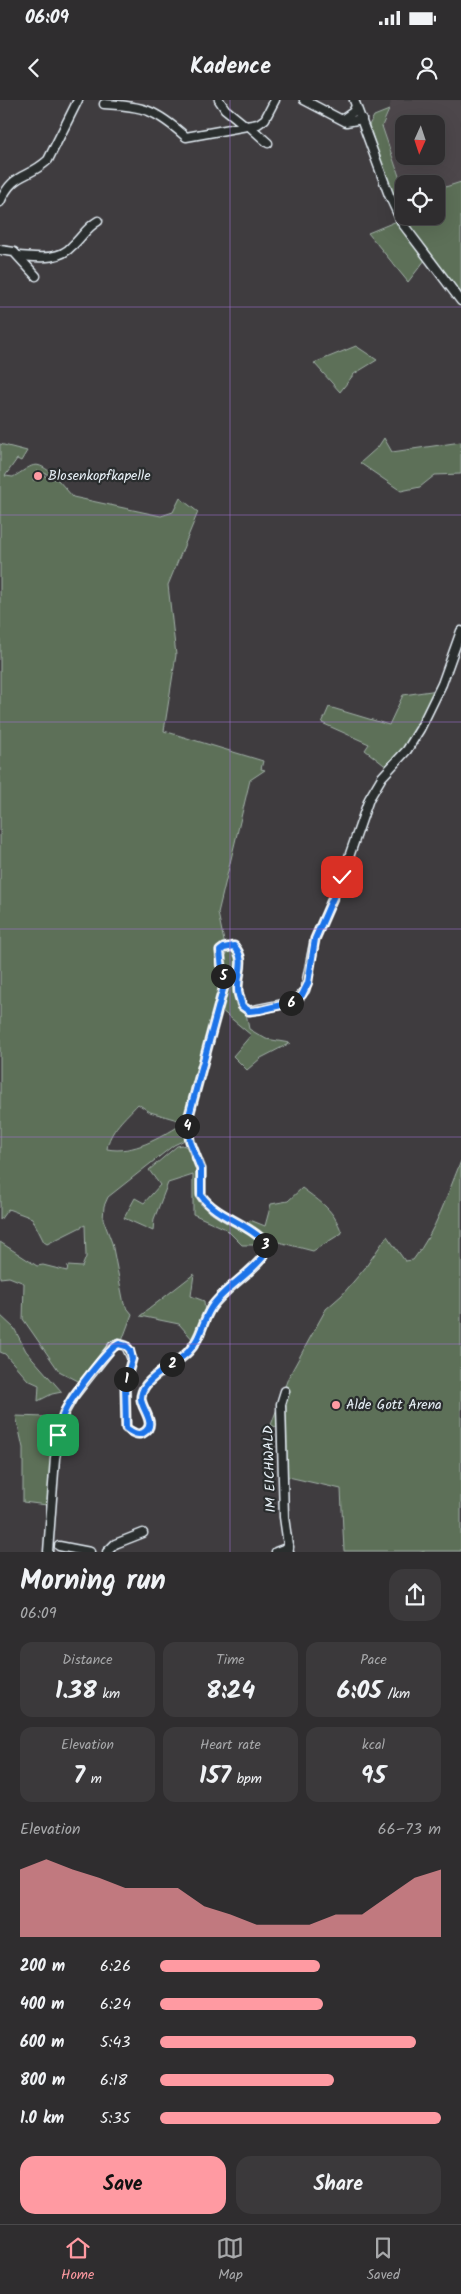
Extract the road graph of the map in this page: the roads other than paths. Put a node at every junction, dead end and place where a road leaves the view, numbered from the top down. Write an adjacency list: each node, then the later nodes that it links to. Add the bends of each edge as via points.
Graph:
1 (78, 100): 11 (street, via 48,160 11,183)
2 (220, 100): 9 (street, via 225,109)
3 (274, 100): 9 (street, via 264,119)
4 (304, 100): 7 (street)
5 (355, 103): 7 (street, via 353,112); 8 (street)
6 (104, 104): 9 (street, via 157,112 186,136)
7 (343, 119): 8 (street, via 346,122)
8 (362, 119): 16 (street, via 394,208 410,236)
9 (248, 126): 10 (street)
10 (268, 143)
11 (0, 202)
12 (98, 221): 14 (street, via 87,227 64,253 43,257)
13 (0, 250): 14 (street)
14 (19, 256): 15 (street)
15 (36, 276)
16 (461, 301)
17 (461, 631): 20 (street, via 442,684 420,730 407,750 382,776 369,799 342,877 315,939 308,983 302,995 288,1004 249,1011 242,1006 238,991 242,962 240,952 234,946 220,951 224,986 187,1123 201,1169 201,1195 214,1209 258,1234 264,1241 263,1257 211,1308 199,1339 188,1353 146,1385 141,1401 150,1425 142,1434 134,1434 126,1428 125,1383 132,1359 126,1346 114,1346 84,1382 64,1413 58,1435)
18 (285, 1391): 22 (street, IM EICHWALD, via 281,1404 284,1517)
19 (143, 1533): 25 (street, via 115,1544)
20 (48, 1542): 21 (street); 23 (street)
21 (58, 1549): 24 (street)
22 (289, 1549): 26 (street, IM EICHWALD)
23 (48, 1552)
24 (90, 1552)
25 (107, 1552)
26 (276, 1552)

